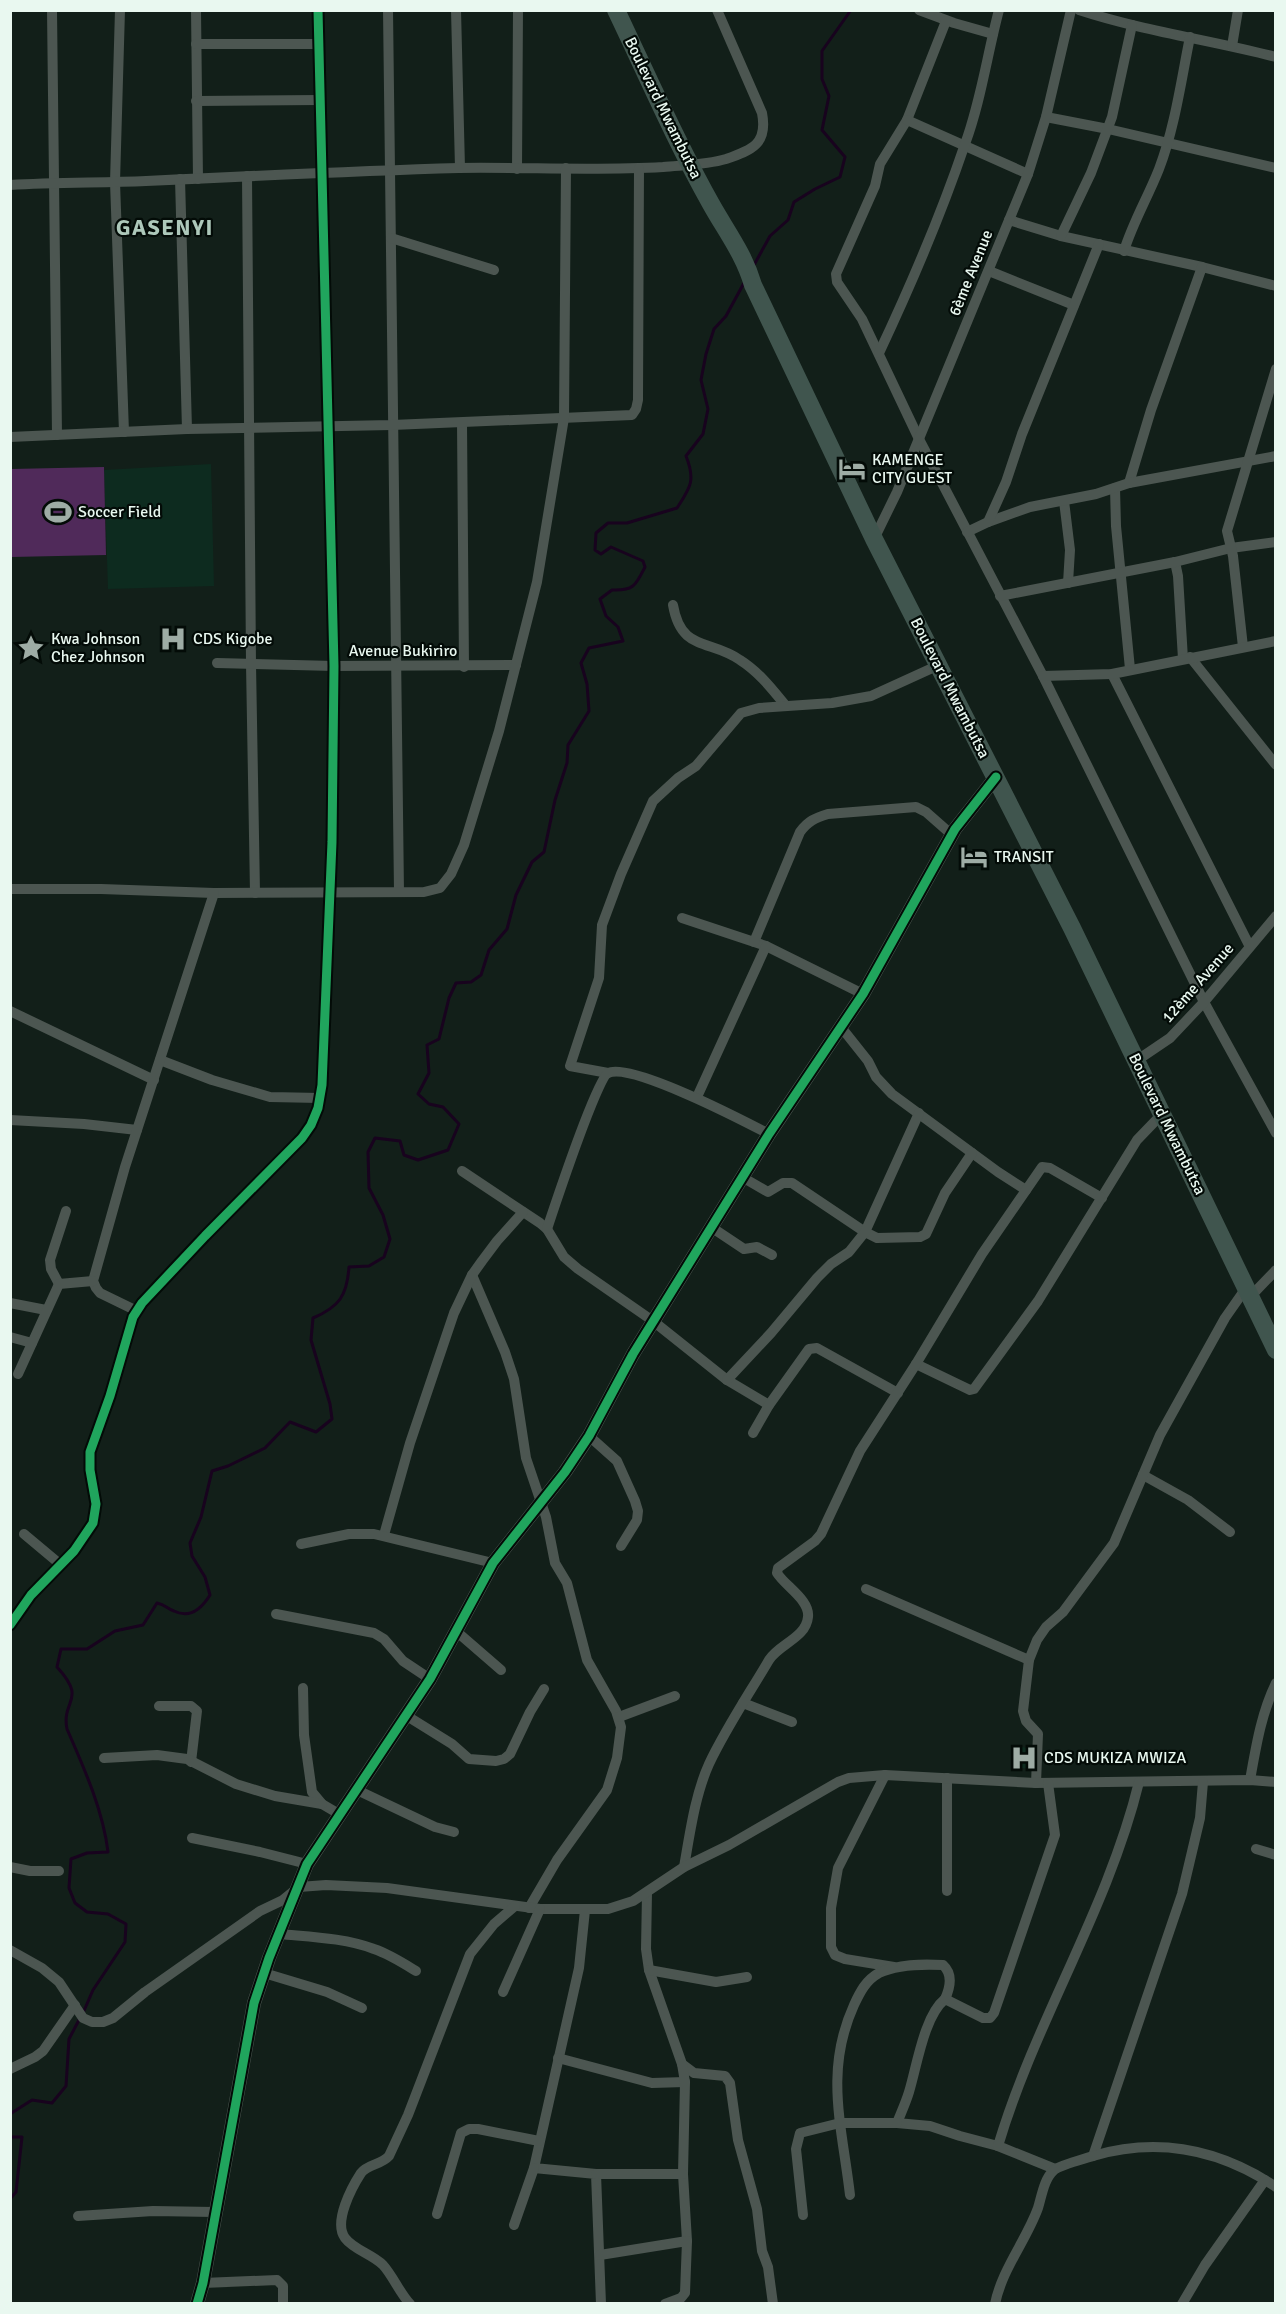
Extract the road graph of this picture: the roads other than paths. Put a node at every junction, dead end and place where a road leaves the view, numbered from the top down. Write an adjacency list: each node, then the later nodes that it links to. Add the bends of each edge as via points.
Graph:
1 (52, 10): 43 (street)
2 (120, 10): 44 (street)
3 (196, 10): 20 (street)
4 (318, 10): 21 (street)
5 (388, 10): 37 (street)
6 (456, 10): 32 (street)
7 (518, 10): 36 (street)
8 (616, 10): 31 (highway, Boulevard Mwambutsa)
9 (717, 10): 31 (street, via 762,113 763,132 752,148 724,159)
10 (919, 10): 16 (street)
11 (999, 10): 18 (street)
12 (1071, 10): 26 (street, 6ème Avenue)
13 (1079, 10): 15 (street)
14 (1238, 10): 22 (street)
15 (1113, 16): 17 (street)
16 (946, 21): 18 (street); 27 (street)
17 (1132, 25): 19 (street); 28 (street)
18 (993, 34): 30 (street)
19 (1190, 37): 22 (street); 29 (street)
20 (196, 44): 21 (street); 25 (street)
21 (319, 44): 24 (street)
22 (1232, 46): 23 (street)
23 (1275, 57)
24 (320, 100): 25 (street); 38 (street)
25 (196, 101): 41 (street)
26 (1046, 117): 28 (street); 39 (street, 6ème Avenue)
27 (907, 120): 30 (street); 56 (street, via 880,164 875,186 836,274)
28 (1108, 129): 29 (street); 47 (street)
29 (1168, 143): 35 (street); 50 (street)
30 (965, 144): 39 (street); 56 (street, via 908,291)
31 (691, 165): 34 (street); 75 (highway, Boulevard Mwambutsa, via 727,247 753,285)
32 (460, 168): 36 (street); 37 (street)
33 (566, 168): 34 (street); 36 (street); 58 (street)
34 (639, 168): 58 (street, via 636,409 625,417)
35 (1275, 168)
36 (517, 169)
37 (391, 171): 38 (street); 48 (street)
38 (322, 173): 40 (street); 61 (street)
39 (1028, 174): 46 (street, 6ème Avenue)
40 (247, 176): 41 (street); 63 (street)
41 (198, 178): 42 (street)
42 (180, 180): 44 (street); 62 (street)
43 (53, 181): 44 (street); 45 (street); 65 (street)
44 (115, 182): 64 (street)
45 (10, 185)
46 (1009, 220): 47 (street); 53 (street, 6ème Avenue)
47 (1061, 237): 49 (street)
48 (391, 238): 52 (street); 60 (street)
49 (1099, 244): 50 (street); 55 (street)
50 (1124, 251): 51 (street)
51 (1202, 267): 54 (street); 70 (street)
52 (494, 270)
53 (989, 271): 55 (street); 67 (street, 6ème Avenue)
54 (1275, 286)
55 (1074, 305): 73 (street)
56 (879, 352): 67 (street)
57 (1275, 369): 69 (street)
58 (564, 418): 59 (street); 88 (street, via 537,582)
59 (462, 423): 60 (street); 92 (street)
60 (392, 425): 61 (street); 91 (street)
61 (329, 426): 63 (street); 90 (street)
62 (187, 429): 63 (street); 64 (street)
63 (249, 429): 87 (street)
64 (124, 432): 65 (street)
65 (57, 435): 66 (street)
66 (10, 437)
67 (919, 439): 74 (street); 75 (street, 6ème Avenue)
68 (1275, 456): 69 (street)
69 (1248, 462): 70 (street); 77 (street, via 1227,531)
70 (1129, 483): 71 (street)
71 (1115, 488): 72 (street); 79 (street)
72 (1064, 501): 73 (street, via 1030,507); 80 (street, via 1070,550)
73 (988, 522): 74 (street)
74 (967, 532): 81 (street)
75 (874, 539): 89 (highway, Boulevard Mwambutsa)
76 (1275, 542): 77 (street)
77 (1231, 548): 78 (street); 84 (street)
78 (1175, 562): 79 (street); 85 (street)
79 (1121, 573): 80 (street); 93 (street)
80 (1068, 583): 81 (street)
81 (1000, 596): 95 (street)
82 (673, 605): 96 (street, via 679,627 688,637 737,657 763,678)
83 (1275, 641): 84 (street)
84 (1243, 647): 85 (street)
85 (1186, 658): 93 (street); 97 (street)
86 (217, 663): 87 (street, Avenue Bukiriro)
87 (251, 664): 90 (street, Avenue Bukiriro); 104 (street)
88 (516, 665): 92 (street, Avenue Bukiriro); 102 (street, via 467,833 451,874 440,888)
89 (939, 665): 96 (street, via 871,696); 98 (highway, Boulevard Mwambutsa)
90 (334, 666): 91 (street, Avenue Bukiriro); 101 (street)
91 (397, 666): 92 (street, Avenue Bukiriro); 102 (street)
92 (464, 667)
93 (1130, 669): 94 (street)
94 (1112, 674): 95 (street); 108 (street)
95 (1043, 676): 111 (street)
96 (786, 706): 116 (street, via 741,713 696,766 653,801 602,925 599,978 570,1066)
97 (1275, 765)
98 (996, 777): 99 (street); 115 (highway, Boulevard Mwambutsa)
99 (951, 834): 107 (street, via 916,807 815,818 800,832); 110 (street)
100 (10, 889): 103 (street)
101 (329, 892): 102 (street); 104 (street); 119 (street)
102 (399, 892)
103 (214, 893): 104 (street); 114 (street)
104 (255, 893)
105 (682, 918): 107 (street)
106 (1273, 924): 108 (street, 12ème Avenue)
107 (754, 942): 109 (street)
108 (1249, 945): 111 (street, 12ème Avenue)
109 (766, 946): 110 (street); 118 (street)
110 (863, 994): 113 (street)
111 (1204, 1002): 115 (street, 12ème Avenue, via 1170,1038); 124 (street)
112 (10, 1011): 117 (street)
113 (841, 1027): 120 (street, via 876,1077); 125 (street)
114 (160, 1060): 117 (street); 119 (street, via 270,1097)
115 (1136, 1061): 121 (highway, Boulevard Mwambutsa)
116 (608, 1073): 118 (street, via 637,1076); 134 (street, via 602,1078 591,1106)
117 (154, 1080): 123 (street)
118 (697, 1097): 125 (street)
119 (320, 1098): 144 (street, via 302,1138)
120 (919, 1113): 126 (street); 135 (street)
121 (1162, 1114): 130 (street, via 1137,1140); 141 (highway, Boulevard Mwambutsa)
122 (10, 1120): 123 (street)
123 (137, 1130): 139 (street)
124 (1275, 1133)
125 (769, 1134): 128 (street)
126 (972, 1153): 129 (street); 135 (street, via 945,1193 924,1237 877,1238)
127 (462, 1171): 132 (street)
128 (742, 1177): 133 (street); 135 (street, via 768,1192 783,1183 792,1183)
129 (1026, 1190): 130 (street, via 1045,1166); 149 (street)
130 (1102, 1198): 149 (street, via 1038,1301 972,1390)
131 (66, 1211): 140 (street, via 50,1260)
132 (523, 1212): 134 (street); 138 (street)
133 (711, 1227): 136 (street, via 744,1249 757,1247); 145 (street)
134 (547, 1229): 145 (street, via 564,1257)
135 (865, 1232): 151 (street, via 849,1252 817,1278)
136 (772, 1255)
137 (1275, 1270): 141 (street)
138 (472, 1275): 157 (street, via 514,1378 526,1458); 160 (street, via 454,1314 410,1443)
139 (93, 1281): 140 (street); 144 (street, via 100,1293)
140 (59, 1284): 143 (street)
141 (1248, 1293): 148 (highway, Boulevard Mwambutsa); 156 (street, via 1225,1318 1160,1435)
142 (10, 1303): 143 (street)
143 (46, 1310): 147 (street)
144 (137, 1311): 164 (street, via 90,1452 96,1504 93,1523)
145 (653, 1321): 151 (street); 155 (street)
146 (10, 1337): 147 (street)
147 (32, 1343): 150 (street)
148 (1275, 1349)
149 (916, 1364): 152 (street)
150 (18, 1374)
151 (728, 1380): 153 (street)
152 (898, 1393): 153 (street, via 813,1347); 176 (street, via 860,1451 821,1534 778,1568 781,1579 805,1604 808,1620 804,1629 771,1656)
153 (769, 1405): 154 (street)
154 (753, 1433)
155 (589, 1436): 157 (street); 162 (street, via 617,1461 638,1511 637,1520)
156 (1143, 1475): 158 (street, via 1194,1504); 169 (street, via 1106,1556 1063,1612 1046,1627)
157 (542, 1503): 163 (street); 179 (street, via 555,1563 567,1583 587,1660)
158 (1230, 1532)
159 (24, 1534): 164 (street)
160 (384, 1535): 161 (street, via 349,1534); 163 (street)
161 (301, 1544)
162 (621, 1546)
163 (493, 1563): 168 (street)
164 (61, 1565): 167 (street)
165 (866, 1589): 169 (street)
166 (276, 1614): 171 (street, via 374,1633 403,1661)
167 (12, 1620)
168 (456, 1631): 170 (street); 171 (street)
169 (1029, 1660): 189 (street, via 1023,1711 1038,1734)
170 (501, 1670)
171 (430, 1679): 178 (street)
172 (1275, 1683): 185 (street, via 1262,1718)
173 (303, 1688): 192 (street, via 310,1785)
174 (544, 1689): 178 (street, via 510,1754 496,1761 469,1760 452,1744)
175 (675, 1696): 179 (street)
176 (743, 1703): 180 (street); 199 (street, via 708,1766)
177 (159, 1706): 182 (street, via 191,1706 197,1711)
178 (407, 1716): 191 (street)
179 (619, 1717): 206 (street, via 620,1740 607,1790 557,1860)
180 (792, 1722)
181 (104, 1758): 182 (street, via 157,1755)
182 (191, 1762): 192 (street, via 231,1782 275,1796)
183 (885, 1776): 184 (street); 199 (street, via 838,1782); 210 (street, via 838,1868 831,1908 831,1947 845,1959)
184 (947, 1778): 189 (street); 203 (street)
185 (1250, 1780): 187 (street); 188 (street)
186 (1139, 1782): 187 (street); 190 (street); 226 (street, via 1104,1890 1050,2009)
187 (1203, 1782): 227 (street, via 1200,1818 1182,1894)
188 (1275, 1782)
189 (1036, 1783): 190 (street)
190 (1048, 1783): 216 (street, via 1055,1835 994,2013 983,2018)
191 (357, 1790): 193 (street); 194 (street)
192 (322, 1804): 193 (street)
193 (339, 1814): 198 (street)
194 (454, 1832)
195 (192, 1838): 198 (street)
196 (1256, 1849): 197 (street)
197 (1275, 1855)
198 (308, 1864): 202 (street)
199 (684, 1867): 204 (street)
200 (10, 1868): 201 (street)
201 (59, 1871)
202 (299, 1887): 205 (street, via 406,1890); 208 (street); 217 (street, via 251,1917 113,2018 92,2022 83,2018)
203 (947, 1891)
204 (647, 1893): 207 (street, via 618,1906); 211 (street)
205 (515, 1906): 206 (street); 246 (street, via 494,1924 470,1954 390,2153 386,2160 361,2174 343,2211 344,2238 383,2265)
206 (535, 1909): 207 (street); 215 (street)
207 (585, 1910): 219 (street, via 579,1968)
208 (280, 1934): 212 (street, via 367,1946); 213 (street)
209 (10, 1950): 217 (street, via 59,1982)
210 (894, 1967): 216 (street, via 943,1965 950,1979); 223 (street, via 877,1974 861,1988 849,2015 837,2060)
211 (649, 1970): 214 (street, via 716,1982); 220 (street)
212 (416, 1971)
213 (264, 1973): 218 (street, via 327,1992); 235 (street, via 250,2019)
214 (747, 1977)
215 (503, 1992)
216 (945, 1999): 224 (street, via 937,2005)
217 (75, 2005): 221 (street, via 43,2051)
218 (362, 2008)
219 (558, 2058): 222 (street, via 652,2083); 225 (street)
220 (682, 2064): 222 (street); 249 (street, via 694,2073 725,2076 730,2083 738,2140 757,2209)
221 (10, 2069)
222 (685, 2082): 231 (street)
223 (840, 2123): 224 (street); 234 (street); 237 (street, via 797,2137)
224 (897, 2123): 226 (street, via 930,2126)
225 (539, 2141): 228 (street); 236 (street, via 469,2128 461,2133)
226 (998, 2146): 229 (street)
227 (1094, 2156): 229 (street); 232 (street, via 1128,2148 1167,2147 1226,2160)
228 (534, 2168): 230 (street); 239 (street)
229 (1055, 2169): 250 (street, via 1046,2182 1029,2232 998,2289)
230 (596, 2174): 231 (street); 241 (street)
231 (683, 2174): 240 (street)
232 (1265, 2180): 233 (street); 251 (street)
233 (1275, 2187)
234 (850, 2195)
235 (214, 2212): 238 (street); 242 (street)
236 (437, 2214)
237 (803, 2215)
238 (78, 2216)
239 (514, 2225)
240 (687, 2241): 241 (street); 243 (street)
241 (600, 2255): 247 (street)
242 (203, 2283): 244 (street); 245 (street, via 277,2280 283,2286)
243 (682, 2301): 248 (street)
244 (197, 2304)
245 (283, 2304)
246 (410, 2304)
247 (601, 2304)
248 (665, 2304)
249 (773, 2304)
250 (995, 2304)
251 (1182, 2304)

